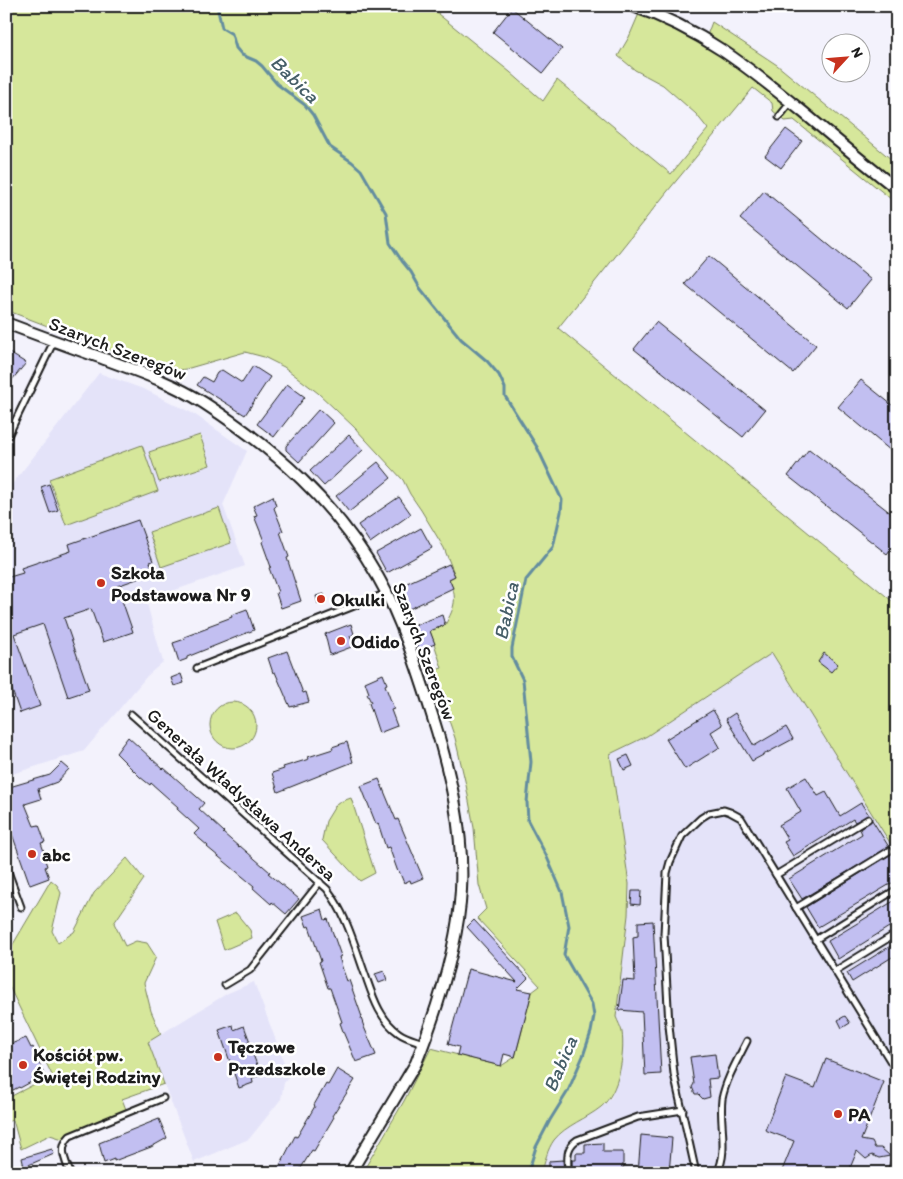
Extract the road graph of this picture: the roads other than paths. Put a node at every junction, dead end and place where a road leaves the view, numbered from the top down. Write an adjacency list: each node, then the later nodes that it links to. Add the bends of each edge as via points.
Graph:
1 (633, 6): 2 (street, via 706,39 739,60)
2 (791, 102): 3 (lane); 4 (street)
3 (779, 117)
4 (897, 189)
5 (6, 323): 6 (street, Szarych Szeregów)
6 (54, 341): 7 (lane); 8 (street, Szarych Szeregów, via 175,386 243,430 306,481 322,499 352,537)
7 (6, 440)
8 (386, 593): 9 (lane); 24 (street, Szarych Szeregów, via 443,748 459,835 461,889 454,942)
9 (197, 668)
10 (131, 714): 15 (lane, Generała Władysława Andersa)
11 (868, 819): 14 (lane)
12 (889, 851): 18 (lane)
13 (6, 866): 17 (lane)
14 (776, 875): 18 (lane); 27 (lane, via 741,818 724,810 710,813 691,825 670,862 664,934 673,1064)
15 (320, 882): 22 (lane, via 250,970); 24 (lane, Generała Władysława Andersa, via 345,918 379,1009 400,1034)
16 (897, 889): 20 (lane)
17 (21, 907)
18 (796, 908): 20 (lane)
19 (897, 933): 21 (lane)
20 (816, 940): 21 (lane)
21 (835, 972): 25 (lane)
22 (225, 985)
23 (747, 1041): 32 (lane, via 722,1099 723,1154)
24 (424, 1044): 29 (street, Szarych Szeregów, via 416,1063)
25 (897, 1072)
26 (163, 1098): 28 (lane, via 70,1136 62,1150)
27 (683, 1110): 30 (lane, via 638,1117 577,1140 567,1152); 31 (lane)
28 (70, 1173)
29 (350, 1173)
30 (568, 1173)
31 (696, 1173)
32 (717, 1173)

